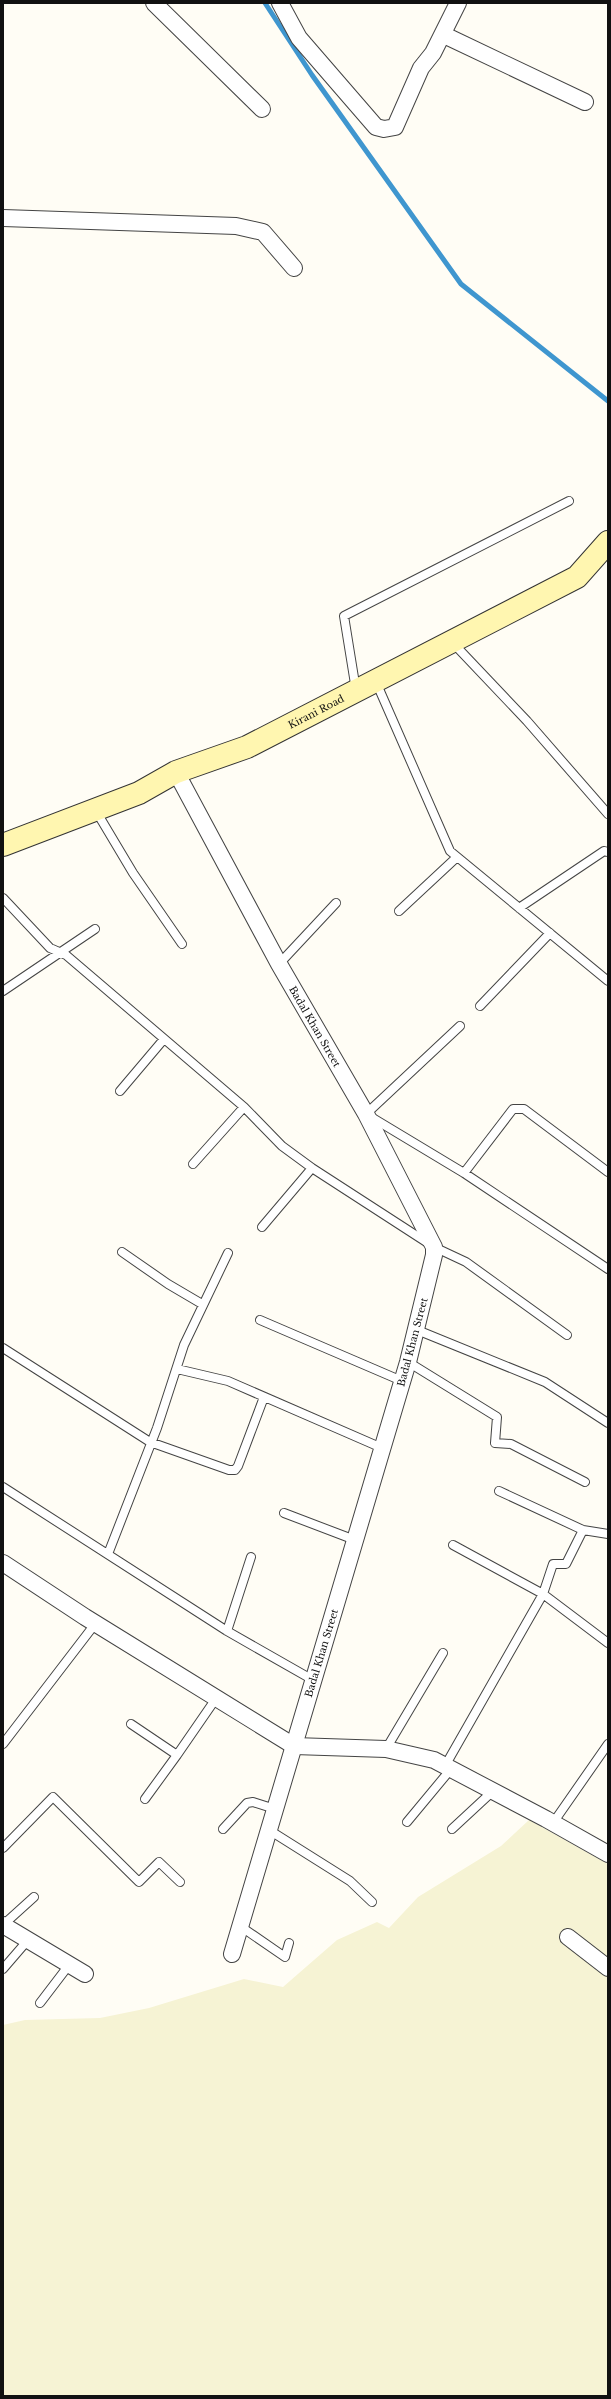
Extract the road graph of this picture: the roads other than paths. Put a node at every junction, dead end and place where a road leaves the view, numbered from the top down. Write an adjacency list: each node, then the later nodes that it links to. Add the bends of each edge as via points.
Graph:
1 (154, 3): 6 (street)
2 (280, 3): 4 (street, via 299,38 376,126 384,129 395,127 421,68)
3 (458, 3): 4 (street)
4 (444, 35): 5 (street)
5 (585, 102)
6 (262, 109)
7 (3, 218): 8 (street, via 236,226 263,232)
8 (294, 268)
9 (569, 501): 13 (lane, via 344,616)
10 (607, 545): 11 (main road, Kirani Road, via 577,577)
11 (452, 642): 12 (main road, Kirani Road); 16 (lane, via 527,721)
12 (375, 681): 13 (main road, Kirani Road); 19 (lane, via 450,850)
13 (356, 691): 14 (main road, Kirani Road, via 247,747)
14 (176, 772): 15 (main road, Kirani Road, via 139,794); 28 (street, Badal Khan Street)
15 (95, 810): 17 (main road, Kirani Road); 26 (lane, via 133,873)
16 (608, 814)
17 (3, 845)
18 (608, 852): 22 (lane, via 604,851)
19 (457, 857): 22 (lane); 23 (lane)
20 (3, 898): 27 (lane, via 50,948)
21 (336, 903): 28 (lane)
22 (519, 908): 25 (lane)
23 (399, 911)
24 (95, 929): 27 (lane)
25 (550, 933): 29 (lane); 31 (lane)
26 (182, 944)
27 (60, 952): 30 (lane); 33 (lane)
28 (279, 964): 36 (street, Badal Khan Street)
29 (608, 981)
30 (3, 991)
31 (480, 1006)
32 (460, 1026): 36 (lane)
33 (164, 1039): 34 (lane); 35 (lane)
34 (120, 1092)
35 (244, 1106): 37 (lane); 38 (lane, via 282,1146)
36 (366, 1114): 40 (lane); 42 (street, Badal Khan Street)
37 (193, 1164)
38 (312, 1168): 41 (lane); 42 (lane)
39 (608, 1172): 40 (lane, via 524,1108 518,1108 514,1109)
40 (464, 1173): 45 (lane)
41 (262, 1227)
42 (434, 1247): 48 (street, Badal Khan Street); 49 (lane, via 466,1262)
43 (122, 1252): 46 (lane)
44 (228, 1253): 46 (lane)
45 (608, 1269)
46 (202, 1304): 52 (lane, via 184,1345)
47 (260, 1320): 53 (lane)
48 (417, 1330): 51 (street, Badal Khan Street); 55 (lane, via 545,1382)
49 (567, 1335)
50 (3, 1348): 56 (lane)
51 (408, 1362): 53 (street, Badal Khan Street); 58 (lane, via 497,1417 495,1442 511,1444)
52 (177, 1370): 54 (lane, via 228,1381); 56 (lane)
53 (402, 1381): 57 (street, Badal Khan Street)
54 (264, 1397): 56 (lane, via 238,1466 234,1470); 57 (lane)
55 (608, 1423)
56 (150, 1442): 66 (lane)
57 (382, 1448): 64 (street, Badal Khan Street)
58 (585, 1482)
59 (3, 1487): 66 (lane)
60 (499, 1491): 62 (lane)
61 (284, 1513): 64 (lane)
62 (583, 1530): 63 (lane); 69 (lane, via 566,1564 553,1564)
63 (608, 1534)
64 (355, 1540): 74 (street, Badal Khan Street)
65 (453, 1545): 69 (lane)
66 (108, 1554): 71 (lane)
67 (251, 1557): 71 (lane)
68 (3, 1563): 70 (street)
69 (543, 1594): 72 (lane); 82 (lane)
70 (95, 1624): 75 (street); 77 (lane)
71 (227, 1631): 74 (lane)
72 (608, 1643)
73 (443, 1653): 80 (lane)
74 (313, 1680): 79 (street, Badal Khan Street)
75 (217, 1697): 79 (street); 81 (lane)
76 (131, 1724): 81 (lane)
77 (3, 1744)
78 (608, 1744): 87 (lane)
79 (294, 1746): 80 (street); 85 (street, Badal Khan Street)
80 (386, 1749): 82 (street, via 434,1760)
81 (177, 1755): 84 (lane)
82 (448, 1767): 83 (street); 86 (lane)
83 (493, 1791): 87 (street); 89 (lane)
84 (145, 1799)
85 (275, 1809): 88 (lane, via 254,1802 247,1803); 90 (street, Badal Khan Street)
86 (406, 1822)
87 (553, 1823): 92 (street)
88 (223, 1829)
89 (452, 1829)
90 (269, 1830): 95 (lane, via 350,1881); 97 (street, Badal Khan Street)
91 (3, 1848): 93 (lane, via 53,1797 139,1882 159,1862)
92 (608, 1854)
93 (180, 1882)
94 (34, 1897): 96 (lane)
95 (372, 1902)
96 (3, 1925): 99 (street)
97 (240, 1926): 100 (lane, via 285,1957); 101 (street, Badal Khan Street)
98 (568, 1937): 103 (street)
99 (28, 1940): 102 (street); 104 (lane)
100 (289, 1943)
101 (232, 1954)
102 (69, 1965): 105 (street); 106 (lane)
103 (608, 1968)
104 (3, 1969)
105 (85, 1974)
106 (40, 2003)

